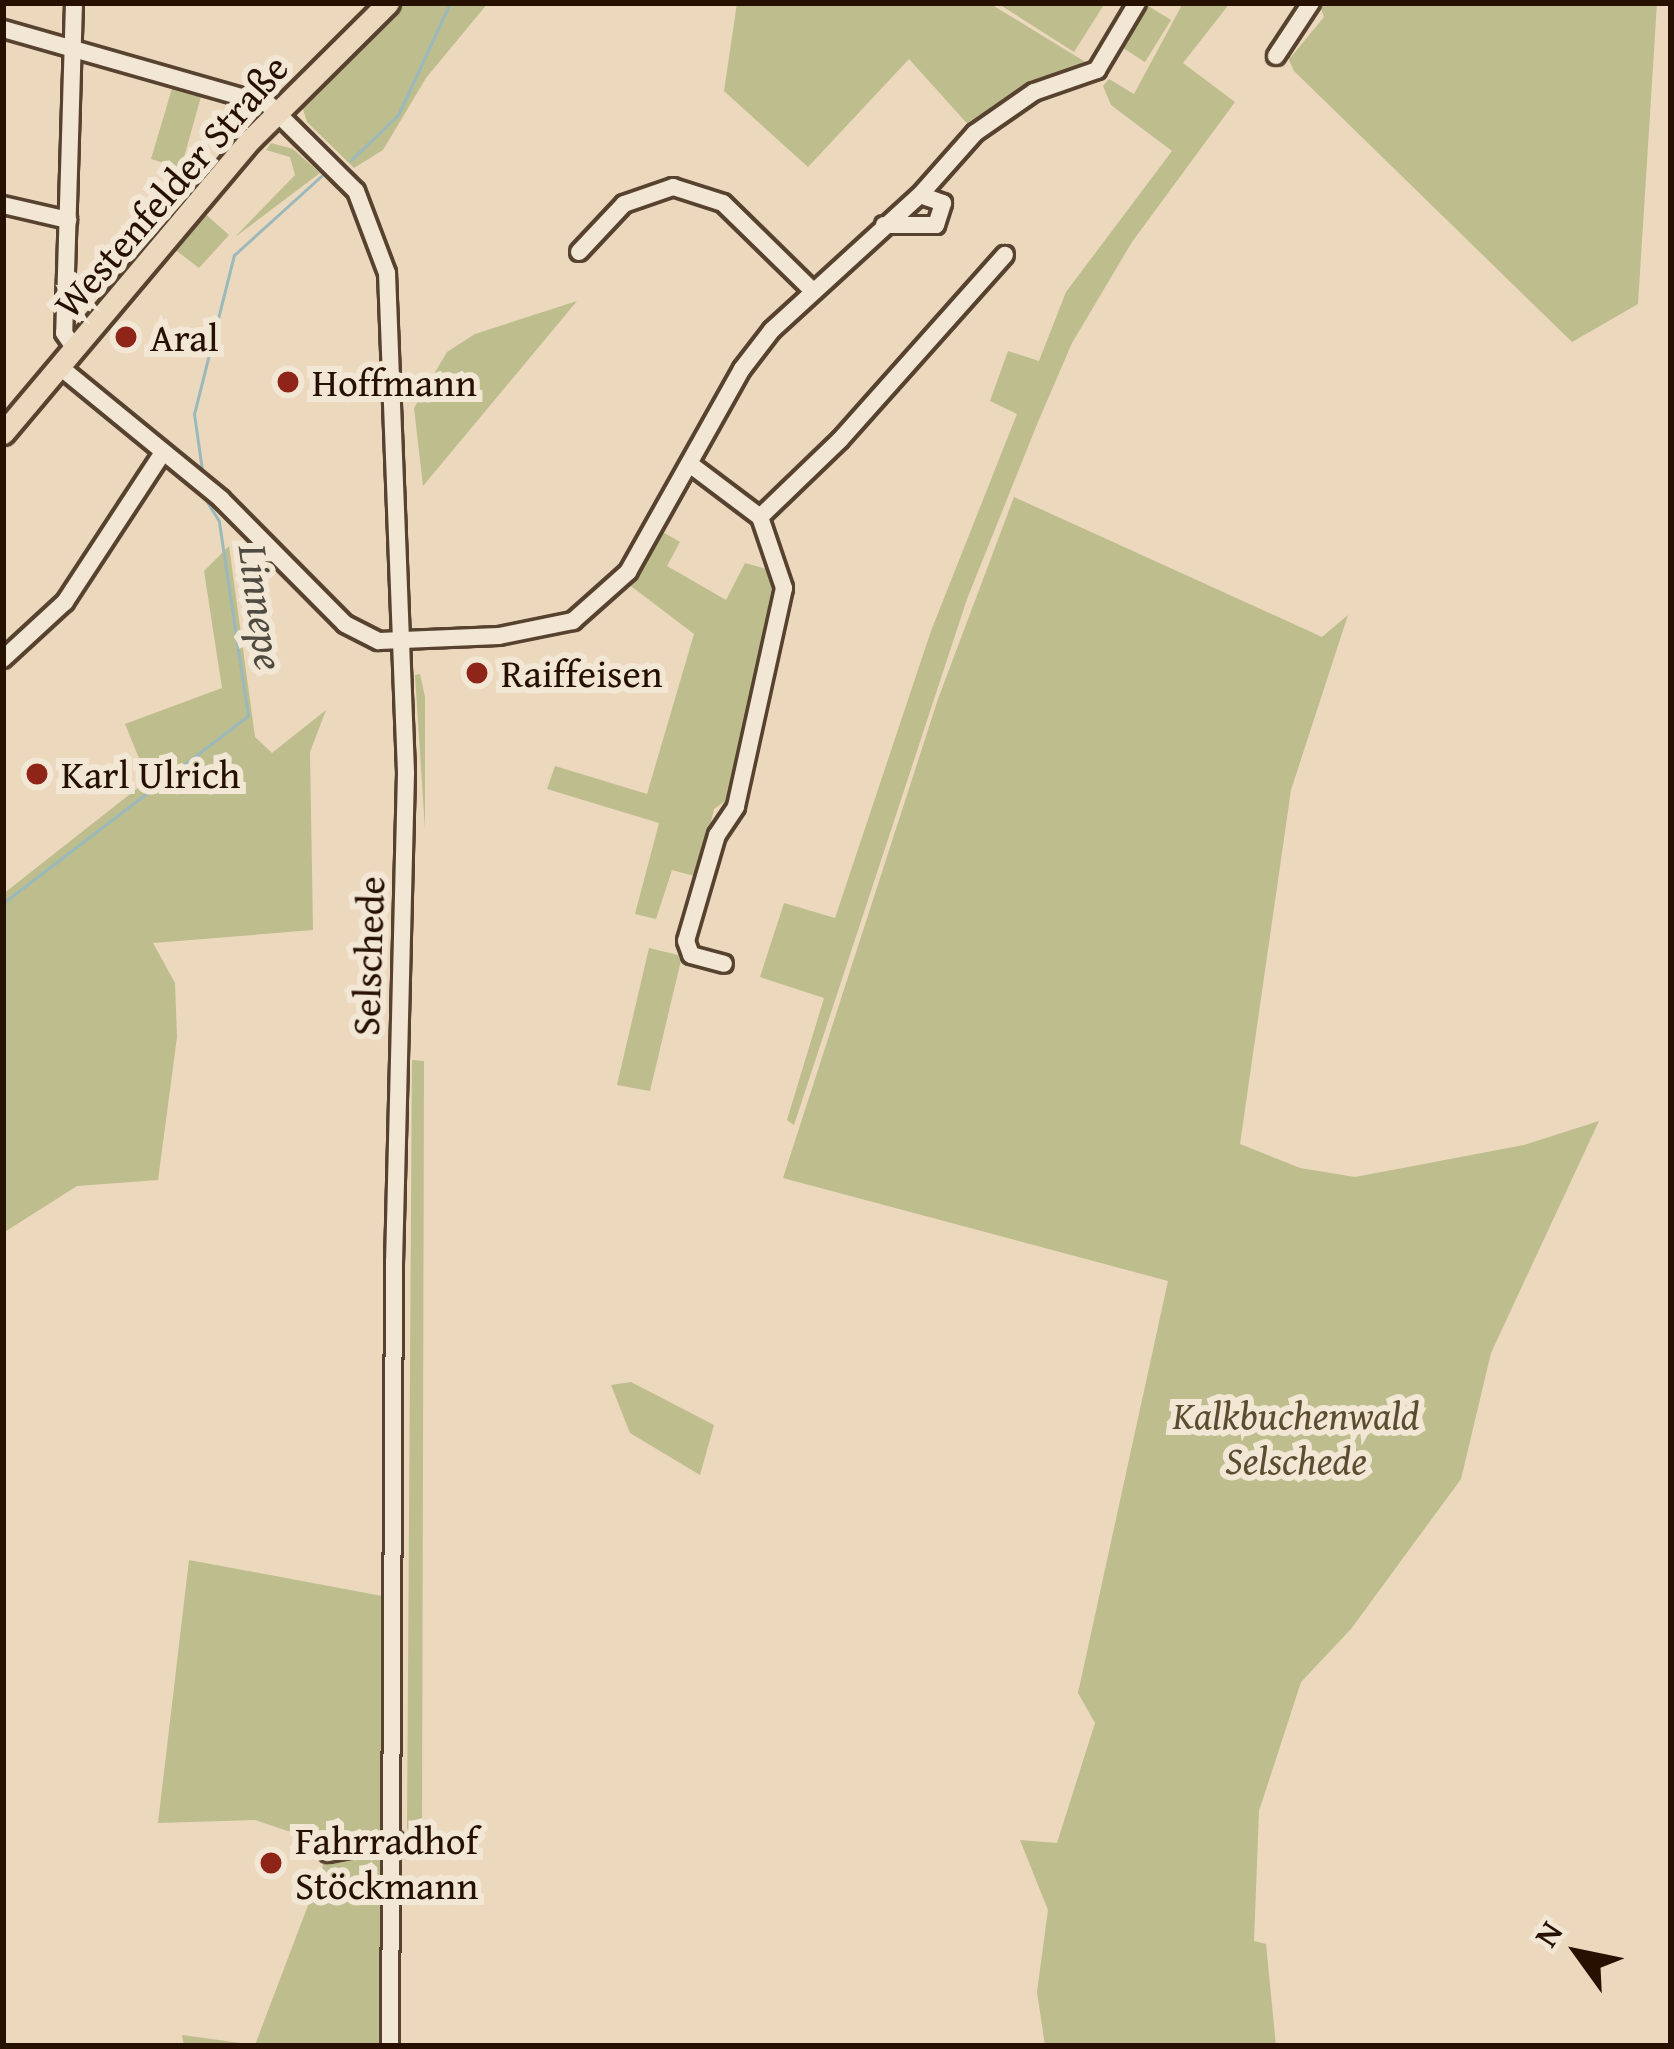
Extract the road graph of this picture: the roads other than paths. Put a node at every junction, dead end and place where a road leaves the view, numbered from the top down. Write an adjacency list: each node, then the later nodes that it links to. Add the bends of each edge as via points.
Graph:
1 (74, 3): 6 (street)
2 (388, 3): 8 (main road, Westenfelder Straße)
3 (1136, 3): 9 (street, via 1097,70 1034,92 975,133)
4 (1311, 3): 7 (street)
5 (3, 29): 6 (street, Selschede)
6 (75, 50): 8 (street, Selschede, via 256,99); 11 (street)
7 (1276, 56)
8 (276, 114): 16 (main road, Westenfelder Straße); 22 (street, Selschede, via 356,191 387,273)
9 (920, 195): 12 (street); 12 (street, via 943,203 936,224)
10 (3, 205): 11 (street)
11 (68, 220): 16 (street, via 64,333)
12 (884, 225): 15 (street)
13 (579, 252): 15 (street, via 624,204 674,187 723,203)
14 (1005, 255): 21 (street)
15 (812, 291): 20 (street, via 742,369)
16 (76, 349): 17 (main road, Westenfelder Straße)
17 (60, 368): 18 (main road, Westenfelder Straße); 19 (street)
18 (3, 433)
19 (164, 452): 22 (street, via 345,625 379,641); 23 (street, via 65,602)
20 (691, 465): 21 (street); 22 (street, via 628,572 573,621 500,636)
21 (760, 517): 24 (street, via 784,588 782,625 736,807 717,835 686,941 691,955)
22 (405, 638): 25 (street, Selschede)
23 (3, 659)
24 (724, 964)
25 (394, 1840): 26 (street); 27 (street, Selschede)
26 (328, 1853)
27 (391, 2046)

